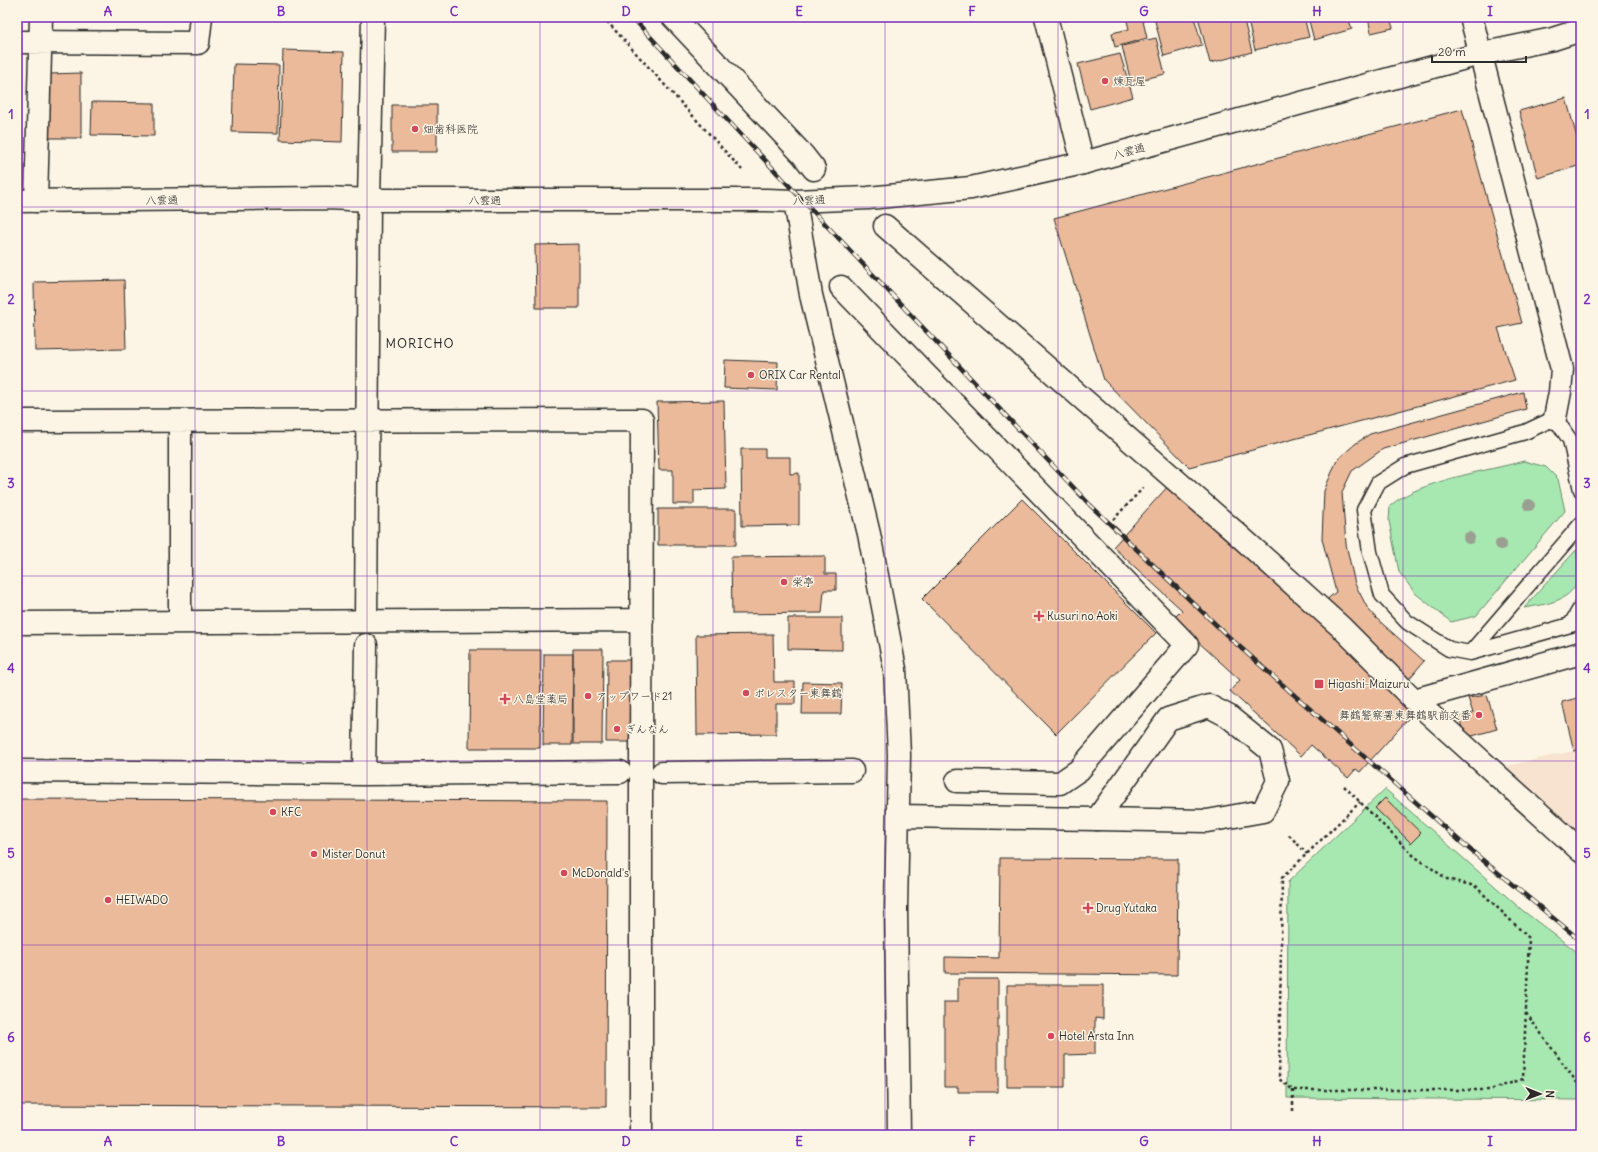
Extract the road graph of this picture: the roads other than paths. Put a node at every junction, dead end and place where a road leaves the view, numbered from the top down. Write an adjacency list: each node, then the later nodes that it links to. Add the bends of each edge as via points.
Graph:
1 (41, 17): 9 (street)
2 (201, 17): 9 (street, via 198,43)
3 (373, 17): 13 (street)
4 (673, 17): 12 (street)
5 (1046, 17): 11 (street)
6 (1471, 17): 10 (street)
7 (1581, 30): 10 (street, 八雲通, via 1553,39)
8 (17, 42): 9 (street)
9 (40, 42): 14 (street)
10 (1480, 54): 11 (street, 八雲通); 18 (street, via 1562,369)
11 (1083, 163): 15 (street, 八雲通, via 971,188)
12 (814, 169)
13 (369, 200): 14 (street, 八雲通, via 328,198); 15 (street, 八雲通); 21 (street)
14 (26, 201)
15 (795, 202): 39 (street, via 811,295 869,534 895,669 899,755)
16 (885, 226): 33 (street, via 1235,532 1335,622)
17 (841, 287): 38 (street, via 1187,645 1079,770 1060,783)
18 (1555, 418): 22 (lane, via 1570,440); 31 (lane, via 1525,432 1405,466 1378,484 1364,510 1370,552 1382,595 1407,622 1449,649)
19 (17, 421): 20 (street)
20 (180, 421): 21 (street); 26 (street)
21 (368, 421): 25 (street, via 642,420); 27 (street)
22 (1581, 490)
23 (1581, 524): 31 (lane)
24 (1581, 607): 29 (lane)
25 (642, 620): 27 (street); 36 (street)
26 (180, 622): 27 (street); 28 (street)
27 (366, 622)
28 (17, 623)
29 (1576, 623): 31 (lane)
30 (366, 646): 37 (street)
31 (1470, 653)
32 (1581, 653): 33 (street)
33 (1414, 700): 41 (street)
34 (17, 771): 37 (street)
35 (852, 771): 36 (street)
36 (641, 772): 37 (street); 42 (street)
37 (364, 774)
38 (957, 781)
39 (898, 816): 40 (street); 43 (street)
40 (1097, 819): 40 (street, via 1168,719 1209,706 1228,716 1270,750 1278,781 1263,811 1207,821)
41 (1581, 851)
42 (641, 1135)
43 (898, 1135)

